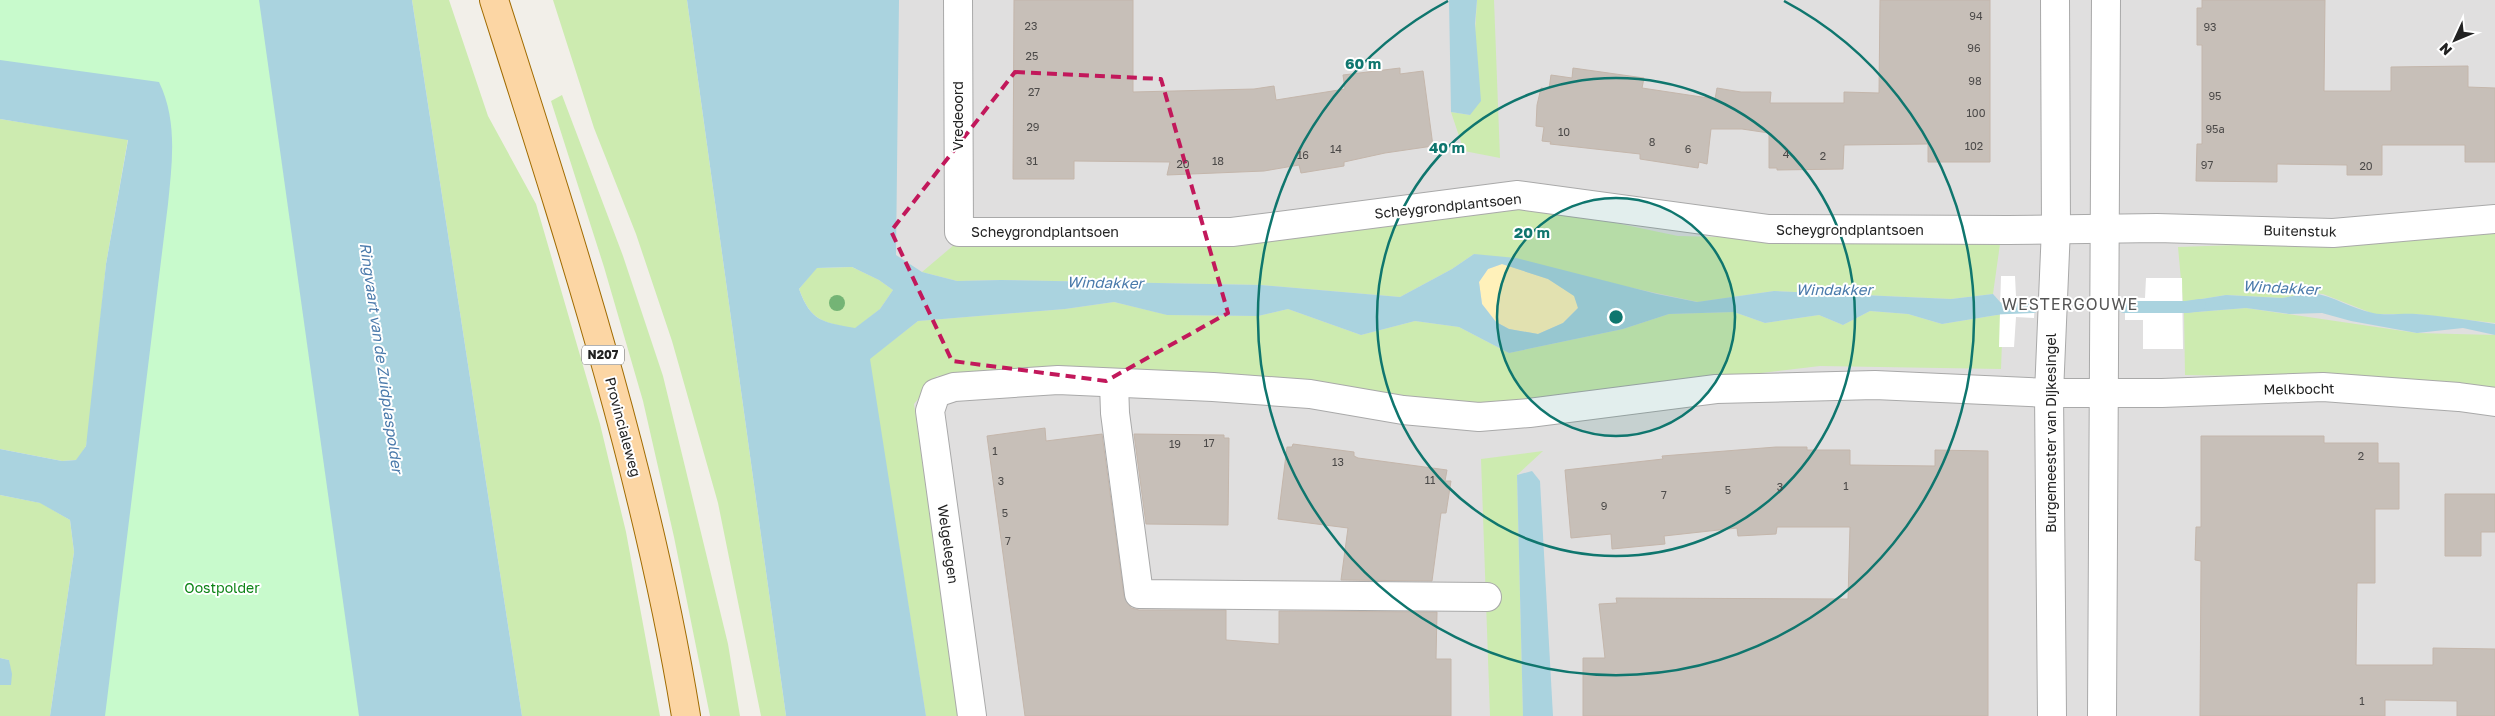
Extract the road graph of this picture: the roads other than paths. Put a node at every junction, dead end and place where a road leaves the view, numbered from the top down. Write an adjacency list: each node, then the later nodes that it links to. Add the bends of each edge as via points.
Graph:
1 (494, 0): 14 (main road, Provincialeweg / N207, via 564,219 627,436 670,621)
2 (958, 0): 8 (street, Vredeoord)
3 (2055, 0): 6 (street, Burgemeester van Dijkesingel)
4 (2106, 0): 7 (street)
5 (2495, 219): 7 (street, Buitenstuk, via 2333,233)
6 (2056, 228): 7 (street, Buitenstuk); 8 (street, Scheygrondplantsoen, via 1769,229 1518,195 1232,232); 11 (street, Burgemeester van Dijkesingel)
7 (2105, 228): 10 (street)
8 (958, 232)
9 (1114, 383): 11 (street, via 1310,394 1403,410 1479,417 1716,389 1874,385); 13 (street, via 1115,413 1139,594); 15 (street, Welgelegen, via 1058,380 954,387 936,392 930,410)
10 (2102, 392): 11 (street, Melkbocht); 12 (street, Melkbocht, via 2323,387); 17 (street)
11 (2049, 393): 16 (street, Burgemeester van Dijkesingel)
12 (2495, 402)
13 (1487, 597)
14 (686, 716)
15 (972, 716)
16 (2052, 716)
17 (2102, 716)

